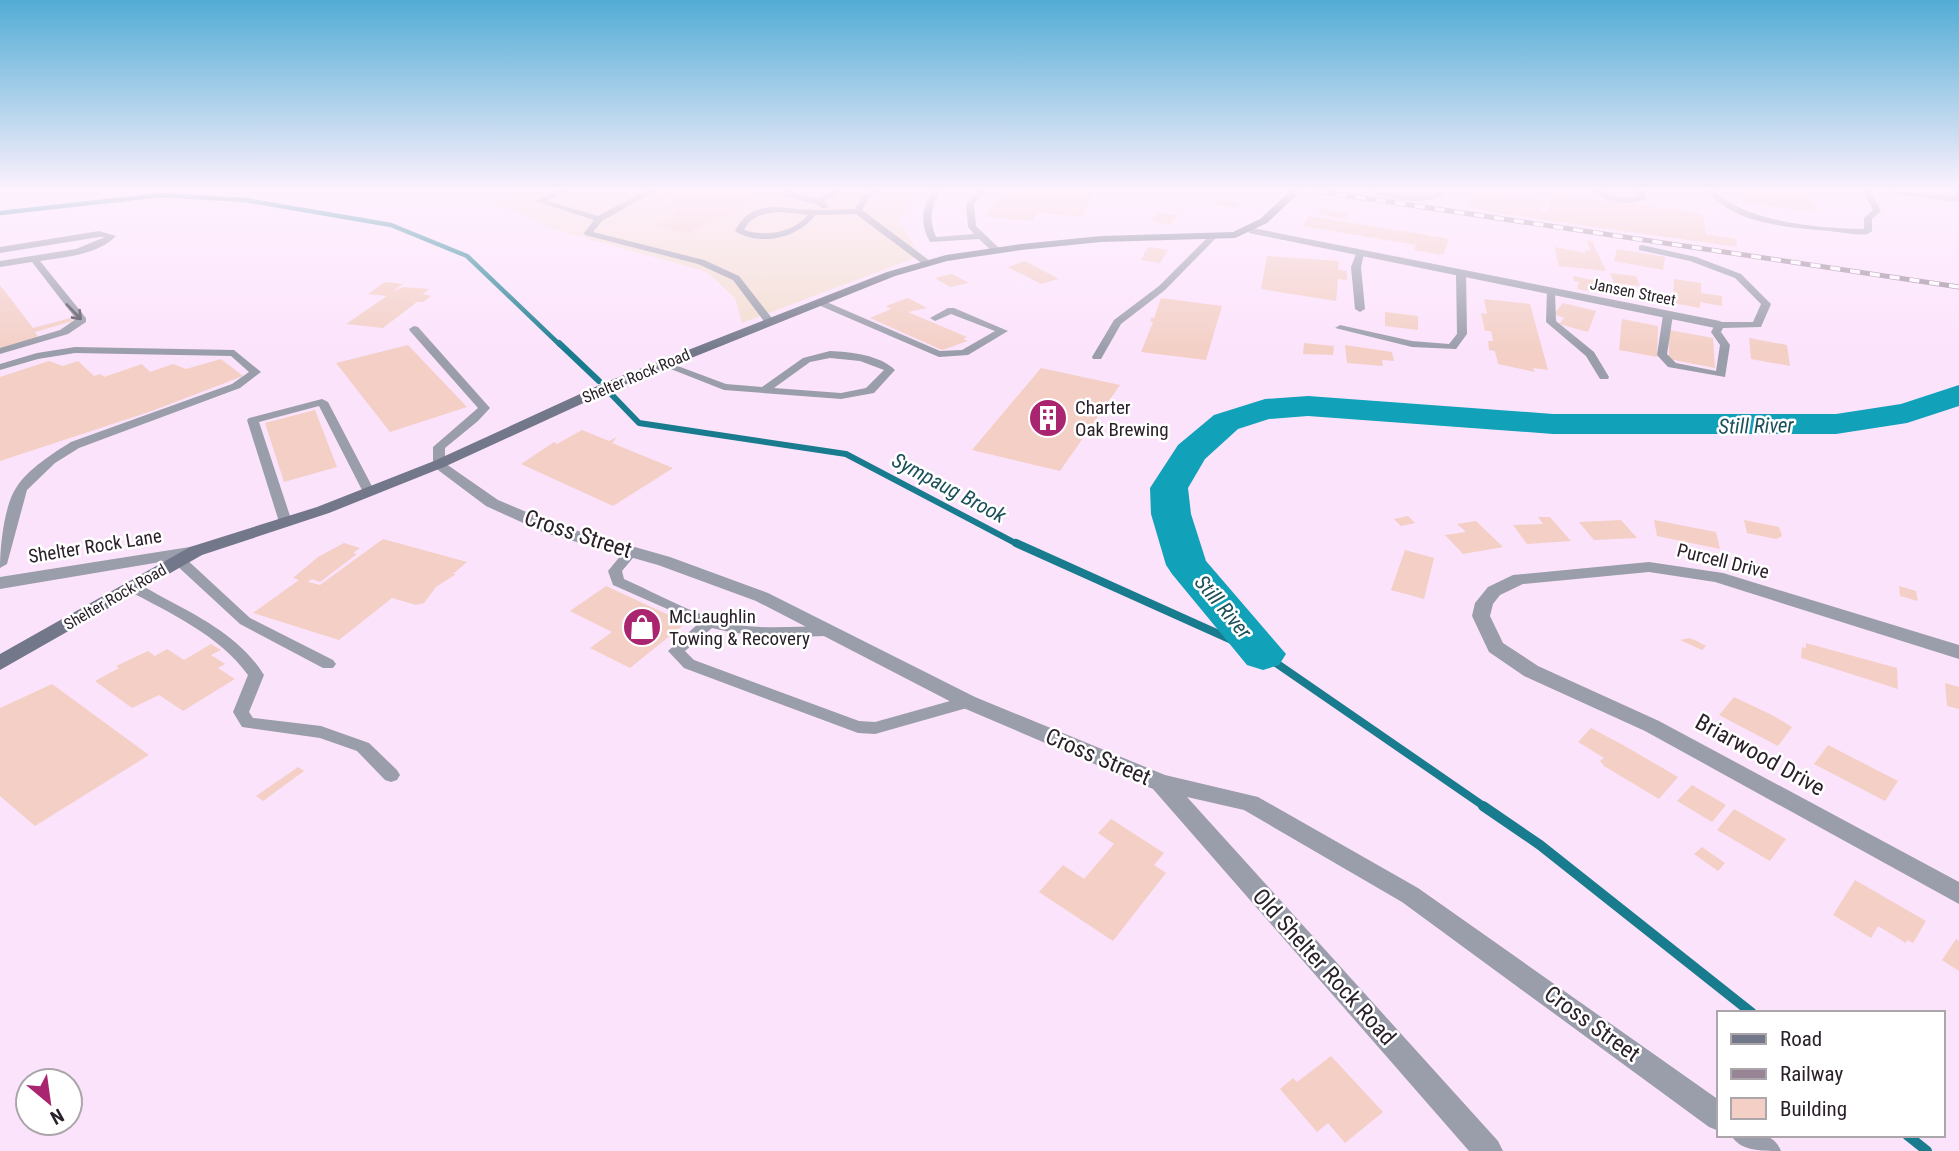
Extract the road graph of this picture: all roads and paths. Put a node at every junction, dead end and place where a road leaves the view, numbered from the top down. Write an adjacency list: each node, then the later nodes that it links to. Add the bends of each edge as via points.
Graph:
1 (33, 245): 10 (lane)
2 (102, 245): 13 (lane)
3 (634, 245): 22 (lane, via 701,262 736,278)
4 (903, 245): 14 (lane)
5 (991, 245): 11 (lane)
6 (1046, 245): 11 (street, Shelter Rock Road)
7 (1205, 245): 27 (lane, via 1161,288 1122,315 1108,330)
8 (1316, 245): 12 (street, Jansen Street)
9 (1642, 248): 23 (lane, via 1693,258 1738,276 1766,304 1757,325)
10 (0, 250)
11 (996, 250): 14 (street, Shelter Rock Road)
12 (1360, 254): 16 (street, Jansen Street); 19 (lane, via 1356,267)
13 (33, 258): 15 (lane); 26 (lane, one-way to 26, via 82,320 64,332)
14 (927, 263): 18 (street, Shelter Rock Road)
15 (0, 264)
16 (1461, 274): 17 (street, Jansen Street); 24 (lane, via 1462,334 1452,347 1412,344)
17 (1550, 292): 20 (street, Jansen Street); 30 (lane, via 1551,322 1590,354)
18 (819, 302): 21 (lane, via 939,354 964,353 1003,331 951,310); 22 (street, Shelter Rock Road)
19 (1360, 310)
20 (1668, 315): 23 (street, Jansen Street); 23 (lane, via 1662,355 1672,365 1721,375 1725,345 1716,332)
21 (935, 318)
22 (770, 321): 28 (street, Shelter Rock Road)
23 (1720, 326)
24 (1340, 328)
25 (414, 329): 32 (lane, via 484,408 471,424 439,447)
26 (0, 351)
27 (1097, 357)
28 (663, 364): 31 (lane, via 723,387); 32 (street, Shelter Rock Road)
29 (0, 367): 35 (lane, via 75,350 234,353 256,372 236,386 75,445 51,460 21,489)
30 (1604, 377)
31 (762, 391): 31 (lane, via 841,396 870,391 890,370 847,355 822,354 798,363)
32 (439, 464): 33 (street, Shelter Rock Road); 37 (street, Cross Street, via 492,503 551,529)
33 (369, 492): 34 (street, Shelter Rock Road); 34 (lane, via 322,402 253,420)
34 (285, 522): 36 (street, Shelter Rock Road)
35 (2, 550): 39 (lane)
36 (196, 551): 38 (street, Shelter Rock Road); 40 (street, Shelter Rock Lane)
37 (631, 552): 42 (lane, via 615,571 618,582); 43 (street, Cross Street, via 762,597)
38 (179, 560): 41 (street, Shelter Rock Road); 46 (lane, via 245,621)
39 (0, 564)
40 (0, 583)
41 (132, 587): 45 (street, Shelter Rock Road); 49 (lane, via 193,621 247,661 256,676 241,712 248,723 321,732 363,747)
42 (709, 621): 43 (lane, via 761,632); 48 (lane, via 676,651 689,664 858,727 875,728)
43 (826, 631): 48 (street, Cross Street)
44 (1959, 652): 47 (street, Purcell Drive, via 1717,577 1649,567 1519,579 1494,591 1484,603 1485,630 1496,647)
45 (0, 663)
46 (328, 664)
47 (1531, 671): 51 (street, Briarwood Drive, via 1652,726)
48 (968, 702): 50 (street, Cross Street)
49 (391, 775)
50 (1161, 783): 52 (street, Cross Street, via 1250,803 1409,895); 54 (street, Old Shelter Rock Road)
51 (1959, 894)
52 (1717, 1116)
53 (1748, 1137): 55 (street)
54 (1488, 1151)
55 (1766, 1151)

